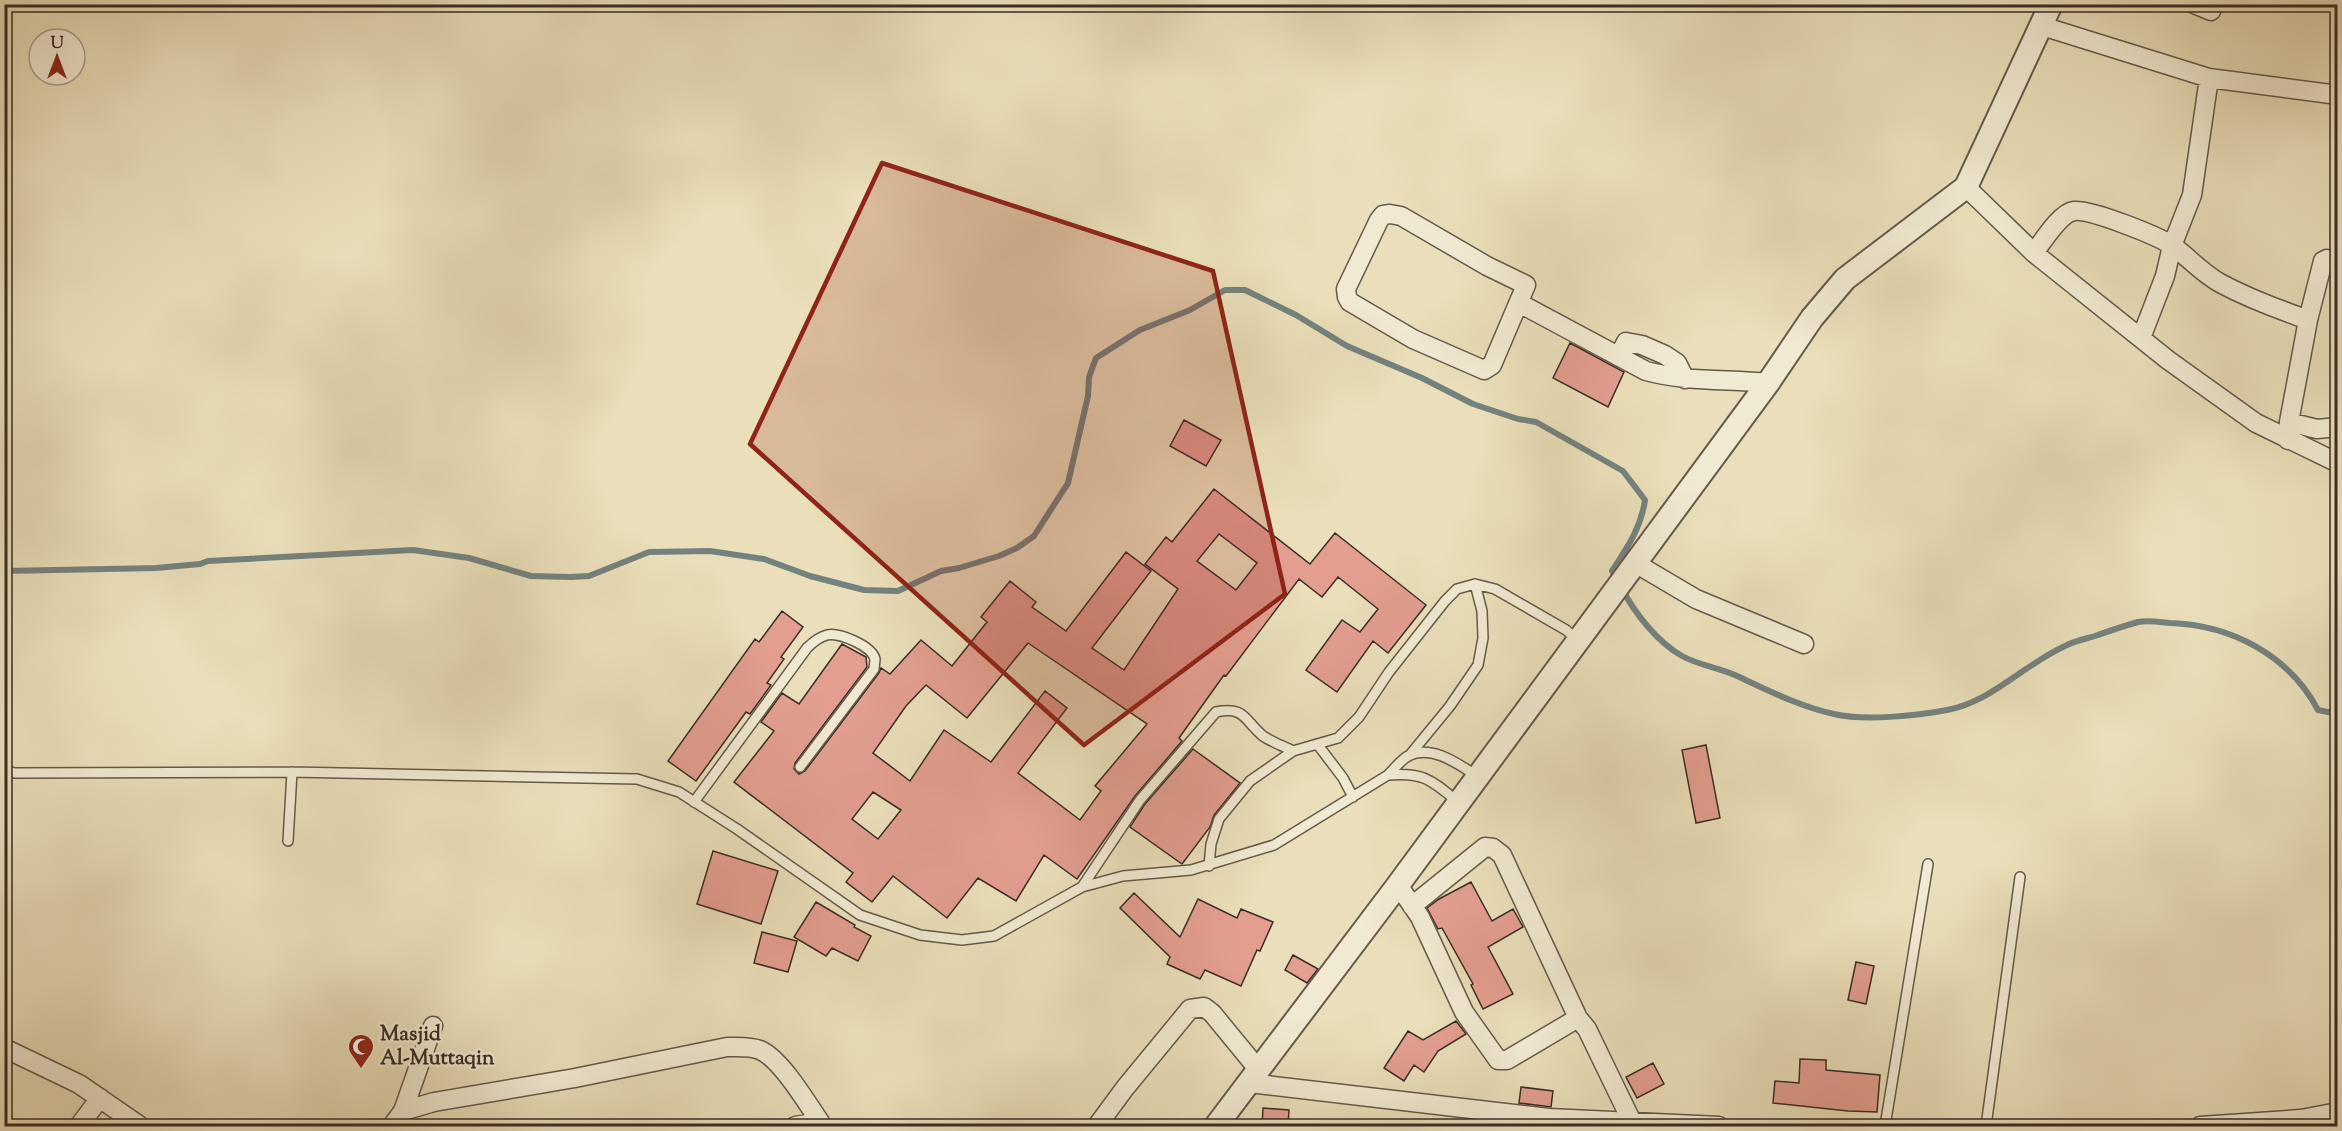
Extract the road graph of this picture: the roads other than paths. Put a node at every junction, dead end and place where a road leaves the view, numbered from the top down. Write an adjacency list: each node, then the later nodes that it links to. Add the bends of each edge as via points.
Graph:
1 (2050, 4): 2 (street)
2 (2042, 26): 3 (street); 5 (street)
3 (2209, 78): 4 (street); 6 (street, via 2192,195)
4 (2337, 95)
5 (1966, 187): 7 (street); 12 (street, via 1845,279 1812,318)
6 (2172, 246): 7 (street, via 2104,217 2073,211 2065,214); 10 (street, via 2216,280); 11 (street)
7 (2034, 253): 11 (street)
8 (2337, 261): 10 (street, via 2323,261)
9 (1519, 303): 9 (street, via 1492,365 1484,370 1413,339 1350,302 1346,289 1379,220 1390,214 1401,216 1526,285); 12 (street, via 1646,371 1685,379)
10 (2308, 320): 14 (street)
11 (2141, 338): 14 (street, via 2256,423)
12 (1768, 384): 16 (street)
13 (2337, 427): 14 (street)
14 (2288, 431): 15 (street)
15 (2337, 463)
16 (1624, 578): 18 (street); 19 (street, via 1696,599)
17 (1475, 585): 18 (lane, via 1495,590); 20 (lane, via 1457,589 1445,601 1359,717 1338,738); 22 (lane, via 1482,611 1478,665)
18 (1578, 640): 27 (street)
19 (1804, 644)
20 (1318, 745): 21 (lane); 28 (lane)
21 (1293, 752): 33 (lane, via 1250,782 1219,819); 36 (lane, via 1264,736 1243,715 1231,709 1216,712 1140,800)
22 (1409, 756): 26 (lane); 27 (lane, via 1431,752)
23 (800, 767): 29 (lane, via 874,669 872,653 841,634 828,634 807,648)
24 (4, 770): 25 (lane)
25 (292, 772): 29 (lane, via 637,780 679,792); 31 (lane)
26 (1388, 775): 28 (lane); 30 (lane, via 1410,773 1431,780)
27 (1477, 776): 30 (street)
28 (1353, 797): 33 (lane, via 1274,845)
29 (694, 801): 36 (lane, via 860,915 921,935 962,940 994,936)
30 (1458, 802): 35 (street)
31 (288, 841)
32 (1928, 864): 56 (lane)
33 (1209, 866): 36 (lane, via 1123,876)
34 (2020, 877): 57 (lane)
35 (1398, 885): 37 (street); 41 (street)
36 (1082, 887)
37 (1412, 906): 38 (street, via 1464,1012 1498,1060 1507,1060); 38 (street, via 1485,847 1493,848 1502,855)
38 (1578, 1018): 48 (street)
39 (433, 1026): 43 (street)
40 (4, 1048): 42 (street)
41 (1254, 1076): 45 (street); 53 (street, via 1212,1012 1204,1007 1190,1009); 54 (street)
42 (100, 1098): 49 (street); 50 (street)
43 (403, 1111): 47 (street, via 728,1047 747,1047 763,1051 773,1061 797,1087); 51 (street)
44 (2337, 1112): 46 (street)
45 (1549, 1122): 48 (street)
46 (2301, 1123): 58 (street)
47 (821, 1124): 52 (street)
48 (1633, 1124): 55 (street)
49 (79, 1126)
50 (141, 1126)
51 (392, 1126)
52 (795, 1126)
53 (1097, 1126)
54 (1216, 1126)
55 (1719, 1126)
56 (1885, 1126)
57 (1986, 1126)
58 (2200, 1126)

